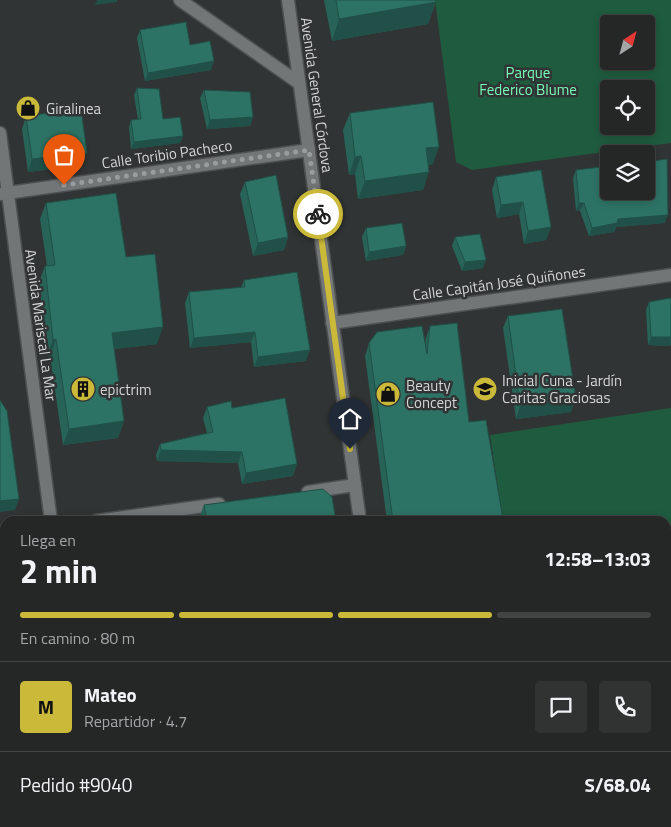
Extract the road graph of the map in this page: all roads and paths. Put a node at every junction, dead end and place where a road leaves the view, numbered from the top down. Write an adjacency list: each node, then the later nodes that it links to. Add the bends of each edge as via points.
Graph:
1 (180, 0): 3 (street)
2 (288, 0): 3 (street, Avenida General Córdova)
3 (299, 83): 5 (street, Avenida General Córdova)
4 (0, 133): 6 (street, Avenida Mariscal La Mar)
5 (309, 150): 6 (street, Calle Toribio Pacheco); 8 (street, Avenida General Córdova)
6 (4, 194): 12 (street, Avenida Mariscal La Mar)
7 (671, 275): 8 (street, Calle Capitán José Quiñones)
8 (332, 323): 9 (street, Avenida General Córdova)
9 (355, 485): 10 (street); 14 (street, Avenida General Córdova)
10 (298, 493)
11 (230, 502): 13 (street)
12 (50, 516)
13 (131, 516)
14 (359, 516)

